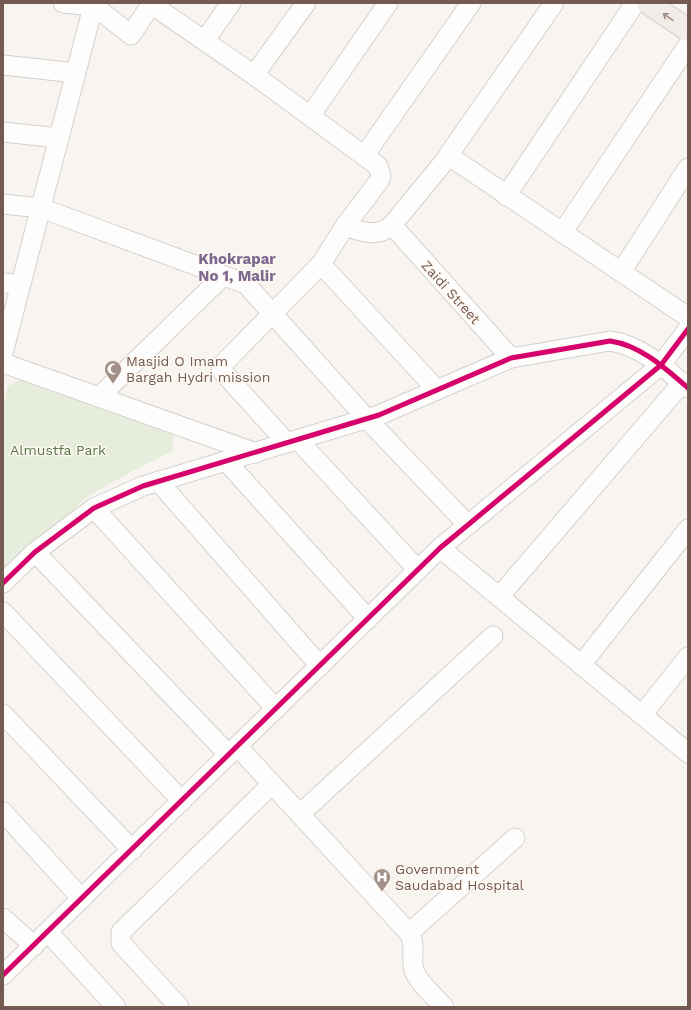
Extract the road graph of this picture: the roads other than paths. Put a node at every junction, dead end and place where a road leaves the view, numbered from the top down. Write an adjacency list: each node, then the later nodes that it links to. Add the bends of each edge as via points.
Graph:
1 (63, 3): 10 (street)
2 (152, 3): 10 (street, via 131,35); 12 (street)
3 (230, 3): 12 (street)
4 (306, 3): 16 (street)
5 (388, 3): 17 (street)
6 (471, 3): 20 (street)
7 (554, 3): 21 (street)
8 (635, 3): 23 (street)
9 (648, 3): 11 (main road, one-way to 9)
10 (94, 5): 15 (street)
11 (688, 30)
12 (205, 40): 16 (street)
13 (688, 45): 28 (street)
14 (3, 65): 15 (street)
15 (76, 73): 19 (street)
16 (254, 75): 17 (street)
17 (310, 116): 20 (street)
18 (3, 132): 19 (street)
19 (59, 138): 25 (street)
20 (364, 156): 27 (street, via 378,166 381,176)
21 (449, 156): 23 (street); 26 (street)
22 (688, 168): 30 (street)
23 (506, 196): 28 (street)
24 (3, 204): 25 (street)
25 (41, 208): 31 (street); 32 (street)
26 (392, 225): 27 (street, via 377,233 364,233); 37 (street, Zaidi Street)
27 (345, 226): 29 (street)
28 (562, 233): 30 (street)
29 (321, 264): 33 (street); 41 (street)
30 (621, 272): 34 (street)
31 (223, 276): 33 (street, via 246,284); 42 (street)
32 (12, 283): 36 (street)
33 (273, 314): 43 (street); 44 (street, via 220,368)
34 (688, 317)
35 (688, 329): 39 (street)
36 (3, 353)
37 (511, 358): 39 (street, via 610,341 624,343); 41 (street)
38 (3, 363): 42 (street)
39 (661, 364): 40 (street); 49 (street)
40 (685, 385): 55 (street)
41 (437, 390): 43 (street)
42 (99, 397): 45 (street)
43 (367, 419): 44 (street); 49 (street)
44 (292, 442): 45 (street); 53 (street)
45 (256, 453): 46 (street)
46 (226, 461): 47 (street); 57 (street)
47 (158, 481): 48 (street); 61 (street)
48 (94, 508): 52 (street); 62 (street)
49 (468, 525): 51 (street)
50 (688, 529): 60 (street)
51 (440, 548): 53 (street); 55 (street)
52 (35, 552): 54 (street); 65 (street)
53 (418, 570): 57 (street)
54 (3, 583)
55 (499, 597): 60 (street)
56 (3, 612): 68 (street)
57 (368, 619): 61 (street)
58 (493, 636): 70 (street)
59 (688, 657): 64 (street)
60 (581, 665): 64 (street)
61 (320, 666): 62 (street)
62 (276, 709): 65 (street)
63 (3, 714): 72 (street)
64 (642, 715): 66 (street)
65 (233, 751): 67 (street); 68 (street)
66 (688, 754)
67 (272, 784): 70 (street); 80 (street, via 121,932 121,943)
68 (182, 801): 72 (street)
69 (3, 812): 73 (street)
70 (300, 814): 76 (street)
71 (515, 838): 76 (street)
72 (132, 850): 73 (street)
73 (82, 899): 75 (street)
74 (3, 918): 77 (street)
75 (48, 932): 77 (street); 79 (street)
76 (409, 933): 81 (street, via 413,942 415,974)
77 (34, 946): 78 (street)
78 (3, 975)
79 (112, 1005)
80 (179, 1007)
81 (444, 1007)

